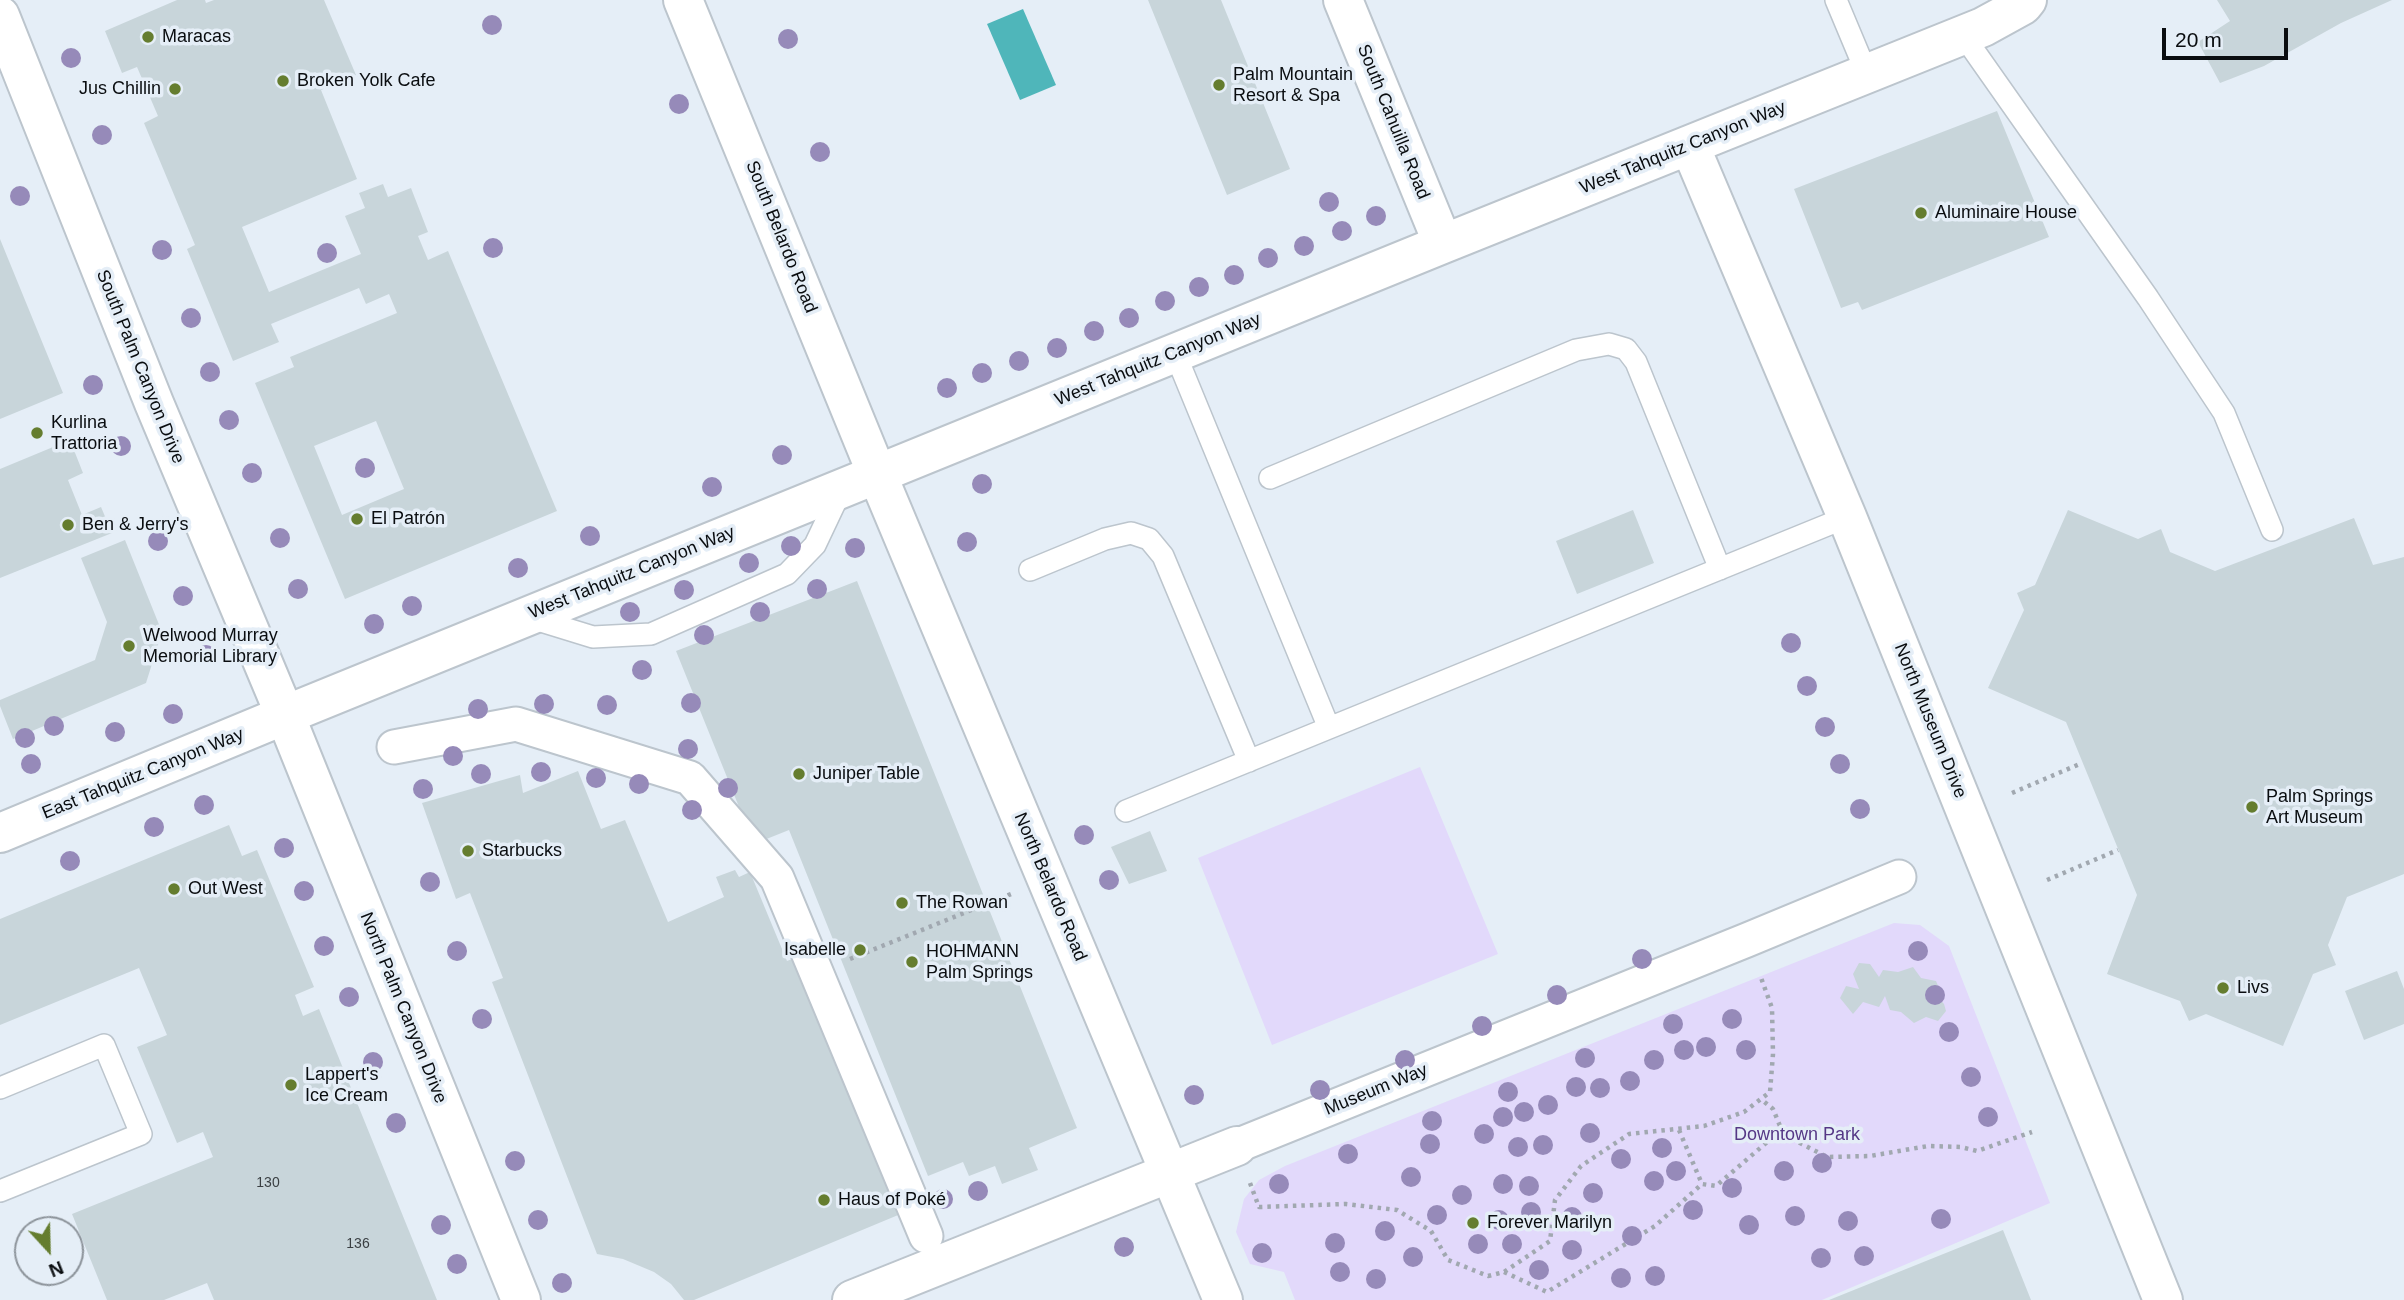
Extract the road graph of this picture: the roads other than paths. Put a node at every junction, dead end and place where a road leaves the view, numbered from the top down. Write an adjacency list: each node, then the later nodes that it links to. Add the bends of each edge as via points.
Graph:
1 (683, 0): 11 (street, South Belardo Road)
2 (1343, 0): 9 (street, South Cahuilla Road)
3 (1836, 0): 7 (lane)
4 (2027, 0): 6 (street, West Tahquitz Canyon Way)
5 (0, 16): 19 (street, South Palm Canyon Drive, via 154,403)
6 (1963, 35): 7 (street, West Tahquitz Canyon Way); 15 (lane, via 2224,412)
7 (1867, 74): 8 (street, West Tahquitz Canyon Way)
8 (1690, 146): 9 (street, West Tahquitz Canyon Way); 14 (street, North Museum Drive)
9 (1443, 244): 10 (street, West Tahquitz Canyon Way)
10 (1175, 353): 11 (street, West Tahquitz Canyon Way); 20 (lane)
11 (877, 474): 13 (street, West Tahquitz Canyon Way); 27 (street, North Belardo Road)
12 (1270, 478): 16 (lane, via 1576,350 1609,344 1626,349 1636,362)
13 (842, 488): 18 (street, West Tahquitz Canyon Way); 18 (lane, via 815,545 787,574 651,634 593,637)
14 (1847, 517): 16 (lane); 33 (street, North Museum Drive)
15 (2272, 530)
16 (1720, 569): 20 (lane)
17 (1030, 570): 22 (lane, via 1105,539 1131,533 1149,539 1163,556)
18 (526, 616): 19 (street, West Tahquitz Canyon Way)
19 (285, 715): 24 (street, East Tahquitz Canyon Way); 30 (street, North Palm Canyon Drive)
20 (1329, 728): 22 (lane)
21 (394, 747): 29 (street, via 516,724 690,778 777,878)
22 (1249, 761): 23 (lane)
23 (1126, 811)
24 (0, 833)
25 (1899, 877): 27 (street, Museum Way)
26 (0, 1087): 28 (lane, via 104,1045 141,1134)
27 (1170, 1172): 31 (street, Museum Way); 32 (street, North Belardo Road)
28 (0, 1191)
29 (926, 1236)
30 (521, 1300)
31 (852, 1300)
32 (1223, 1300)
33 (2162, 1300)

